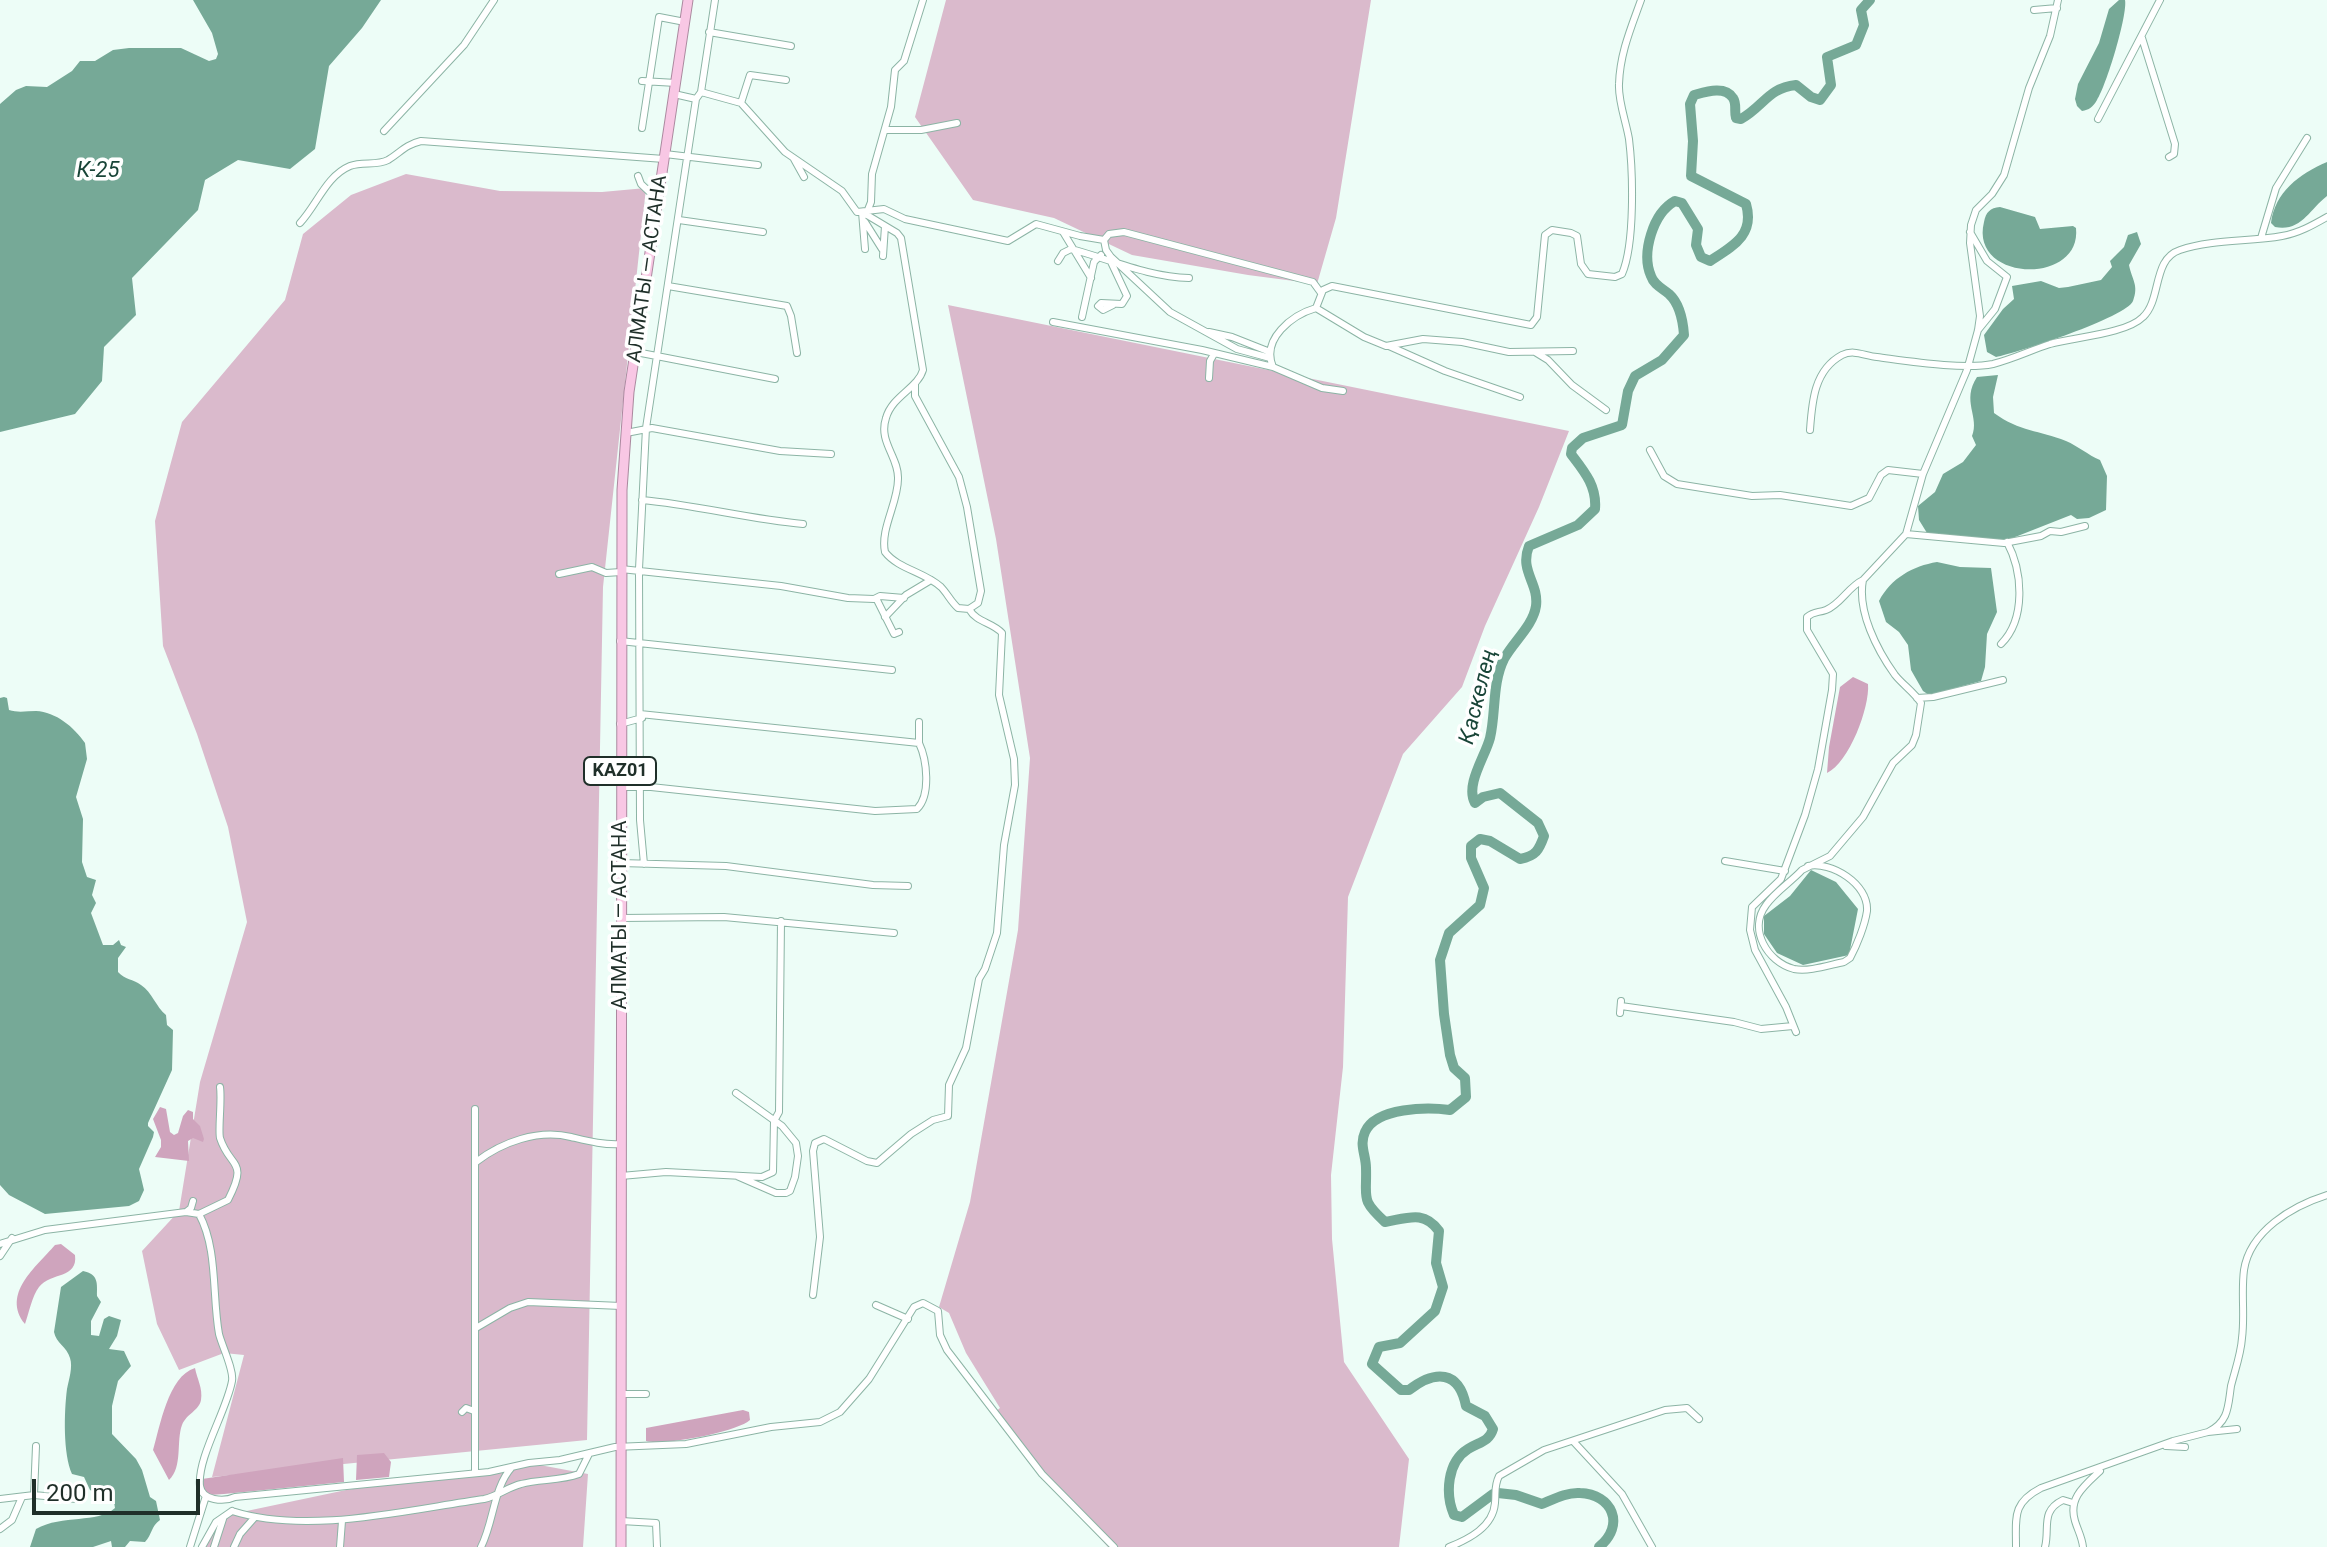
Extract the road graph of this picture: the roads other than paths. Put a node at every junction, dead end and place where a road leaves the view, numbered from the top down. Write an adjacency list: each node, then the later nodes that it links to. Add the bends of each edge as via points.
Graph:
1 (494, 0): 23 (street, via 464,45)
2 (688, 0): 9 (highway, АЛМАТЫ — АСТАНА / KАZ01)
3 (715, 0): 10 (street)
4 (923, 0): 22 (street, via 904,61 895,70)
5 (1641, 0): 52 (street, via 1625,40 1618,87 1631,184 1622,274 1588,274 1577,236 1552,230 1545,235 1537,317 1531,325 1332,286)
6 (2160, 0): 11 (street)
7 (2058, 4): 8 (street); 38 (street, via 2004,175 1976,210)
8 (2034, 10)
9 (685, 22): 14 (street, via 659,17); 15 (highway, АЛМАТЫ — АСТАНА / KАZ01)
10 (709, 32): 12 (street); 17 (street)
11 (2142, 38): 19 (street); 27 (street, via 2175,144)
12 (791, 46)
13 (786, 80): 18 (street, via 750,75)
14 (645, 81): 15 (street); 21 (street)
15 (676, 83): 16 (highway, АЛМАТЫ — АСТАНА / KАZ01)
16 (674, 94): 17 (street); 25 (highway, АЛМАТЫ — АСТАНА / KАZ01)
17 (698, 96): 18 (street); 26 (street)
18 (741, 103): 28 (street)
19 (2098, 119)
20 (957, 123): 22 (street)
21 (642, 128)
22 (886, 130): 33 (street)
23 (384, 131)
24 (2307, 138): 41 (street, via 2276,188)
25 (665, 157): 26 (street); 32 (highway, АЛМАТЫ — АСТАНА / KАZ01); 36 (street, via 421,141 387,160 343,170)
26 (689, 157): 29 (street); 35 (street)
27 (2169, 157)
28 (794, 159): 31 (street); 33 (street, via 832,183)
29 (758, 165)
30 (638, 176): 32 (street)
31 (804, 177)
32 (658, 201): 64 (highway, АЛМАТЫ — АСТАНА / KАZ01)
33 (864, 215): 37 (street); 37 (street, via 882,253); 40 (street, via 884,209 905,219 1008,241 1033,224); 43 (street)
34 (2327, 217): 41 (street, via 2303,230)
35 (679, 220): 39 (street); 51 (street)
36 (300, 223)
37 (885, 226): 73 (street, via 901,238 923,370)
38 (1970, 231): 57 (street); 57 (street, via 1987,261 2007,277 1995,309)
39 (763, 232)
40 (1063, 232): 42 (street); 44 (street)
41 (2261, 238): 69 (street, via 2170,255 2150,308 2127,326 2002,361)
42 (1104, 240): 45 (street); 52 (street, via 1119,232 1149,237 1313,282)
43 (865, 249)
44 (1071, 249): 46 (street); 47 (street); 49 (street)
45 (1106, 250): 46 (street); 48 (street)
46 (1099, 256): 48 (street); 49 (street)
47 (1058, 261)
48 (1115, 263): 50 (street); 53 (street, via 1127,296 1122,304); 58 (street, via 1170,312)
49 (1091, 278): 55 (street)
50 (1189, 278)
51 (668, 286): 65 (street, via 787,306); 68 (street)
52 (1321, 293): 54 (street)
53 (1113, 305)
54 (1316, 308): 59 (street, via 1281,329); 60 (street)
55 (1082, 317)
56 (1053, 322): 66 (street)
57 (1978, 330): 69 (street)
58 (1207, 332): 61 (street); 67 (street, via 1237,349)
59 (1273, 341): 61 (street); 67 (street)
60 (1389, 346): 62 (street, via 1423,339); 75 (street)
61 (1261, 347): 67 (street)
62 (1532, 351): 63 (street); 76 (street)
63 (1573, 351)
64 (636, 352): 68 (street); 79 (highway, АЛМАТЫ — АСТАНА / KАZ01)
65 (797, 353)
66 (1214, 354): 70 (street); 71 (street)
67 (1270, 355): 70 (street)
68 (657, 356): 72 (street); 77 (street)
69 (1969, 365): 78 (street, via 1855,352 1841,355 1815,387); 82 (street)
70 (1273, 367): 74 (street)
71 (1209, 378)
72 (775, 379)
73 (915, 383): 91 (street, via 893,403 885,420 884,438 898,478 883,548 890,559); 95 (street, via 915,396 955,466 964,494 981,591 978,603)
74 (1343, 391)
75 (1520, 397)
76 (1606, 410)
77 (646, 428): 79 (street); 81 (street, via 780,451); 83 (street)
78 (1810, 430)
79 (626, 433): 89 (highway, АЛМАТЫ — АСТАНА / KАZ01)
80 (1650, 450): 82 (street, via 1664,476 1677,484 1851,506 1869,498 1888,470)
81 (831, 454)
82 (1923, 474): 86 (street)
83 (642, 500): 84 (street); 88 (street)
84 (803, 524)
85 (2085, 526): 87 (street)
86 (1906, 534): 87 (street); 92 (street)
87 (2007, 542): 100 (street, via 2018,577 2019,605 2018,618)
88 (639, 569): 89 (street); 93 (street); 99 (street)
89 (621, 571): 90 (street, via 606,573 592,567); 98 (highway, АЛМАТЫ — АСТАНА / KАZ01)
90 (559, 574)
91 (931, 580): 94 (street); 95 (street, via 955,606)
92 (1863, 580): 103 (street, via 1864,611 1876,639 1893,673); 119 (street, via 1829,608 1807,617 1807,630 1833,682 1815,781)
93 (876, 598): 94 (street); 96 (street)
94 (904, 598): 96 (street)
95 (969, 609): 135 (street, via 1002,633 999,695 1015,785 997,933 979,979 966,1048 949,1085 949,1114 911,1134 877,1163 817,1140)
96 (885, 617): 97 (street, via 894,634)
97 (899, 632)
98 (620, 641): 99 (street); 106 (highway, АЛМАТЫ — АСТАНА / KАZ01)
99 (641, 642): 101 (street); 104 (street)
100 (2001, 644)
101 (892, 670)
102 (2003, 680): 103 (street)
103 (1917, 698): 114 (street, via 1921,709 1912,745 1893,763 1863,817)
104 (640, 717): 106 (street); 107 (street); 109 (street)
105 (919, 722): 107 (street)
106 (620, 724): 108 (highway, АЛМАТЫ — АСТАНА / KАZ01)
107 (919, 743): 110 (street, via 925,797 911,811 865,811)
108 (620, 775): 109 (street); 111 (highway, АЛМАТЫ — АСТАНА / KАZ01)
109 (640, 775): 110 (street)
110 (641, 786): 111 (street); 113 (street)
111 (620, 787): 112 (highway, АЛМАТЫ — АСТАНА / KАZ01)
112 (620, 815): 113 (street); 116 (highway, АЛМАТЫ — АСТАНА / KАZ01)
113 (640, 815): 117 (street)
114 (1830, 856): 118 (street); 120 (street)
115 (1725, 861): 119 (street)
116 (620, 863): 117 (street); 122 (highway, АЛМАТЫ — АСТАНА / KАZ01)
117 (644, 864): 121 (street, via 726,866)
118 (1808, 866): 120 (street); 120 (street, via 1766,905 1759,924 1763,944 1774,959 1799,970 1844,962 1852,954 1866,906 1853,883)
119 (1785, 871): 125 (street, via 1752,907 1750,930 1794,1029 1761,1029)
120 (1838, 871)
121 (908, 886)
122 (621, 918): 123 (street); 130 (highway, АЛМАТЫ — АСТАНА / KАZ01)
123 (781, 921): 124 (street); 129 (street, via 779,1112)
124 (894, 933)
125 (1621, 1007)
126 (220, 1087): 139 (street, via 219,1135 238,1172 228,1200)
127 (736, 1093): 129 (street)
128 (475, 1109): 131 (street)
129 (774, 1121): 133 (street, via 773,1172); 134 (street, via 796,1143)
130 (621, 1144): 131 (street, via 529,1136); 132 (highway, АЛМАТЫ — АСТАНА / KАZ01)
131 (476, 1162): 147 (street)
132 (621, 1176): 133 (street); 145 (highway, АЛМАТЫ — АСТАНА / KАZ01)
133 (737, 1176): 134 (street, via 782,1194 790,1191)
134 (795, 1177): 135 (street)
135 (815, 1179): 143 (street, via 820,1237)
136 (2327, 1195): 154 (street, via 2282,1218 2250,1248 2242,1288 2243,1337 2228,1409 2222,1423)
137 (193, 1201): 138 (street)
138 (186, 1212): 139 (street); 140 (street)
139 (199, 1214): 165 (street, via 232,1380 203,1466 200,1488)
140 (12, 1238): 141 (street); 142 (street)
141 (0, 1244)
142 (0, 1256)
143 (813, 1295)
144 (876, 1305): 146 (street)
145 (621, 1306): 147 (street, via 536,1301 518,1304); 148 (highway, АЛМАТЫ — АСТАНА / KАZ01)
146 (908, 1319): 158 (street, via 869,1379 827,1420 686,1444); 187 (street, via 923,1303 938,1311 947,1350 1042,1474)
147 (476, 1328): 150 (street)
148 (621, 1394): 149 (street); 158 (highway, АЛМАТЫ — АСТАНА / KАZ01)
149 (646, 1394)
150 (474, 1411): 151 (street); 163 (street)
151 (462, 1412)
152 (1699, 1419): 155 (street, via 1687,1408 1665,1410)
153 (2237, 1429): 154 (street)
154 (2208, 1432): 156 (street)
155 (1573, 1441): 188 (street, via 1544,1450 1504,1473 1496,1481 1494,1511 1481,1529); 189 (street, via 1622,1494)
156 (2162, 1445): 159 (street); 162 (street)
157 (36, 1446): 164 (street)
158 (621, 1447): 160 (street); 176 (highway, АЛМАТЫ — АСТАНА / KАZ01)
159 (2185, 1447)
160 (589, 1454): 161 (street); 166 (street, via 579,1474 520,1484)
161 (512, 1467): 163 (street); 166 (street)
162 (2102, 1468): 171 (street); 190 (street, via 2023,1498)
163 (475, 1473): 170 (street)
164 (34, 1495): 167 (street); 169 (street)
165 (206, 1496): 170 (street); 179 (street)
166 (497, 1496): 175 (street); 184 (street)
167 (22, 1497): 168 (street); 178 (street, via 12,1520)
168 (0, 1499)
169 (76, 1499)
170 (229, 1500): 172 (street)
171 (2073, 1503): 191 (street, via 2063,1500 2049,1511); 192 (street)
172 (228, 1513): 173 (street); 180 (street, via 216,1522); 181 (street)
173 (255, 1517): 175 (street); 182 (street)
174 (666, 1520): 177 (street)
175 (342, 1521): 183 (street)
176 (621, 1521): 177 (street); 185 (highway, АЛМАТЫ — АСТАНА / KАZ01)
177 (656, 1523): 186 (street)
178 (0, 1529)
179 (190, 1547)
180 (202, 1547)
181 (214, 1547)
182 (234, 1547)
183 (340, 1547)
184 (481, 1547)
185 (621, 1547)
186 (657, 1547)
187 (1114, 1547)
188 (1449, 1547)
189 (1652, 1547)
190 (2016, 1547)
191 (2045, 1547)
192 (2083, 1547)

